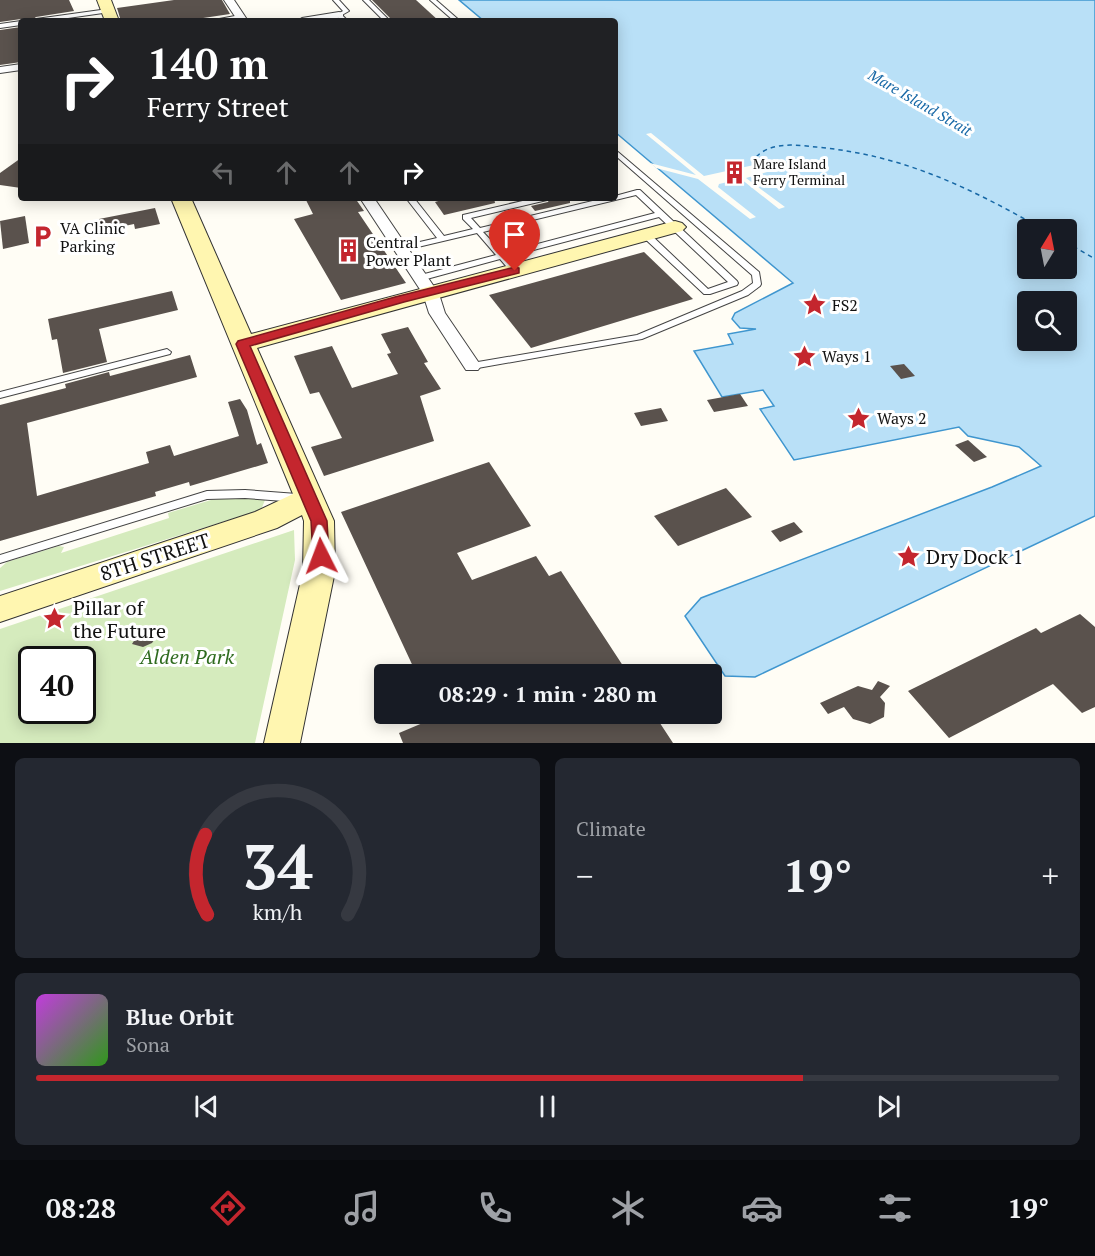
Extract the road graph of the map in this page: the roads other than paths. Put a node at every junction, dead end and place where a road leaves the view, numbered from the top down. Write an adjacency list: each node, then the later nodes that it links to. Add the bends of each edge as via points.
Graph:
1 (229, 0): 7 (street)
2 (336, 0): 8 (lane, via 346,11)
3 (366, 0): 9 (lane)
4 (434, 0): 10 (lane)
5 (108, 10): 6 (lane)
6 (56, 18)
7 (241, 18)
8 (342, 18)
9 (384, 18)
10 (455, 18)
11 (18, 23): 12 (lane)
12 (0, 26)
13 (18, 67): 14 (street)
14 (0, 70)
15 (618, 154): 31 (lane, via 756,274 757,284 745,293 639,337)
16 (618, 197): 22 (lane, via 637,192)
17 (182, 201): 29 (street)
18 (369, 201): 26 (street)
19 (412, 201): 25 (lane)
20 (532, 201): 23 (lane, via 466,217)
21 (602, 201): 23 (lane)
22 (668, 221): 24 (street); 24 (lane, via 735,283 707,292); 27 (lane)
23 (478, 231): 25 (lane); 27 (lane)
24 (646, 235): 27 (street)
25 (442, 239): 26 (lane)
26 (401, 249): 28 (street)
27 (509, 263): 28 (street)
28 (426, 286): 29 (street, via 400,300); 31 (street, via 437,313)
29 (243, 344): 33 (street)
30 (167, 352): 32 (lane)
31 (472, 366)
32 (0, 395)
33 (308, 499): 34 (lane, via 207,495); 35 (street, 8TH STREET, via 266,520); 36 (street, via 319,521 321,556)
34 (0, 559)
35 (0, 609)
36 (282, 743)

